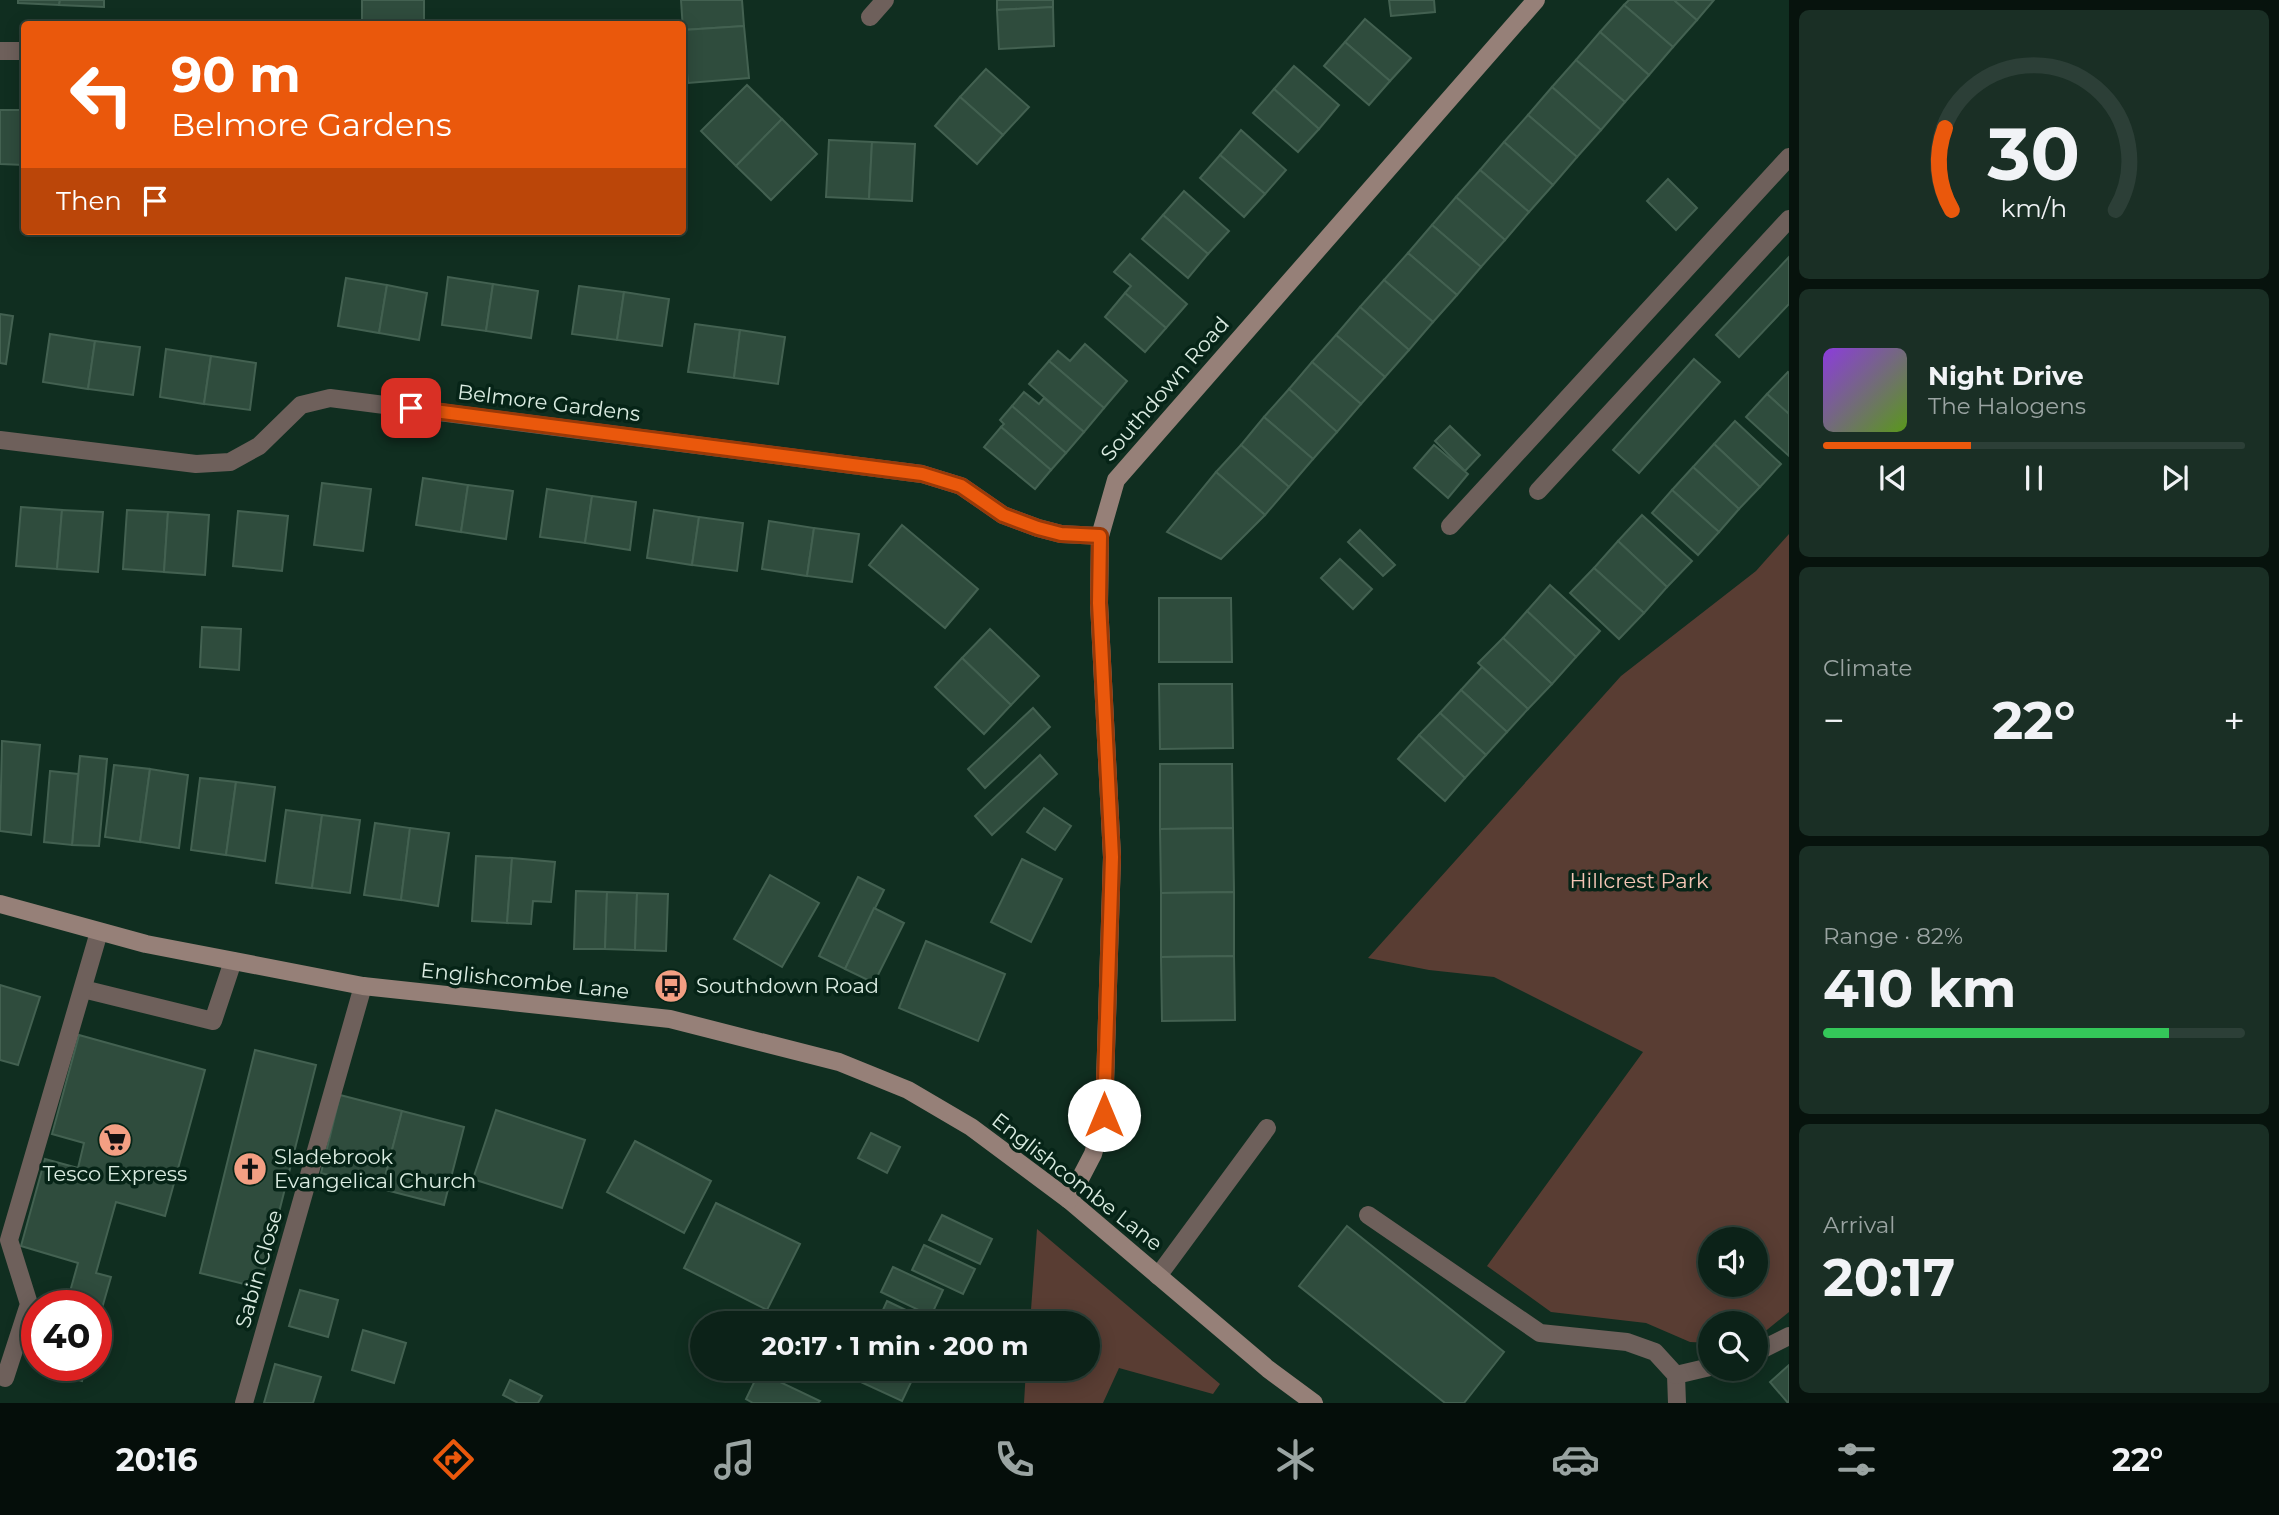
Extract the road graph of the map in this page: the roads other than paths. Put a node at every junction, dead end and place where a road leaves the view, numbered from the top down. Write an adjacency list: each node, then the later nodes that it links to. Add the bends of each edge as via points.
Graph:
1 (885, 0): 3 (street)
2 (1536, 0): 11 (street, Southdown Road, via 1142,448 1116,480)
3 (870, 17)
4 (0, 51): 5 (street)
5 (21, 51)
6 (1789, 157): 10 (street)
7 (1789, 219): 9 (street)
8 (0, 440): 11 (street, Belmore Gardens, via 196,464 230,462 259,446 301,405 330,398 922,474 961,486 1003,515 1038,528)
9 (1538, 491)
10 (1450, 526)
11 (1100, 536): 18 (street, Southdown Road, via 1099,603 1112,857 1104,1115 1093,1154)
12 (0, 904): 13 (street, Englishcombe Lane)
13 (99, 932): 14 (street, Englishcombe Lane); 16 (street)
14 (233, 961): 15 (street, Englishcombe Lane); 16 (street, via 213,1021)
15 (363, 986): 18 (street, Englishcombe Lane, via 670,1019 839,1062 908,1090 950,1115); 26 (street, Sabin Close)
16 (83, 989): 25 (street, via 9,1240 29,1304)
17 (1267, 1128): 20 (street)
18 (1069, 1200): 20 (street, Englishcombe Lane)
19 (1368, 1215): 24 (street, via 1540,1333 1627,1342 1655,1352)
20 (1158, 1276): 27 (street, Englishcombe Lane)
21 (1789, 1336): 22 (street)
22 (1768, 1346)
23 (1698, 1370): 24 (street)
24 (1676, 1375): 28 (street)
25 (5, 1378)
26 (244, 1403)
27 (1314, 1403)
28 (1677, 1403)

